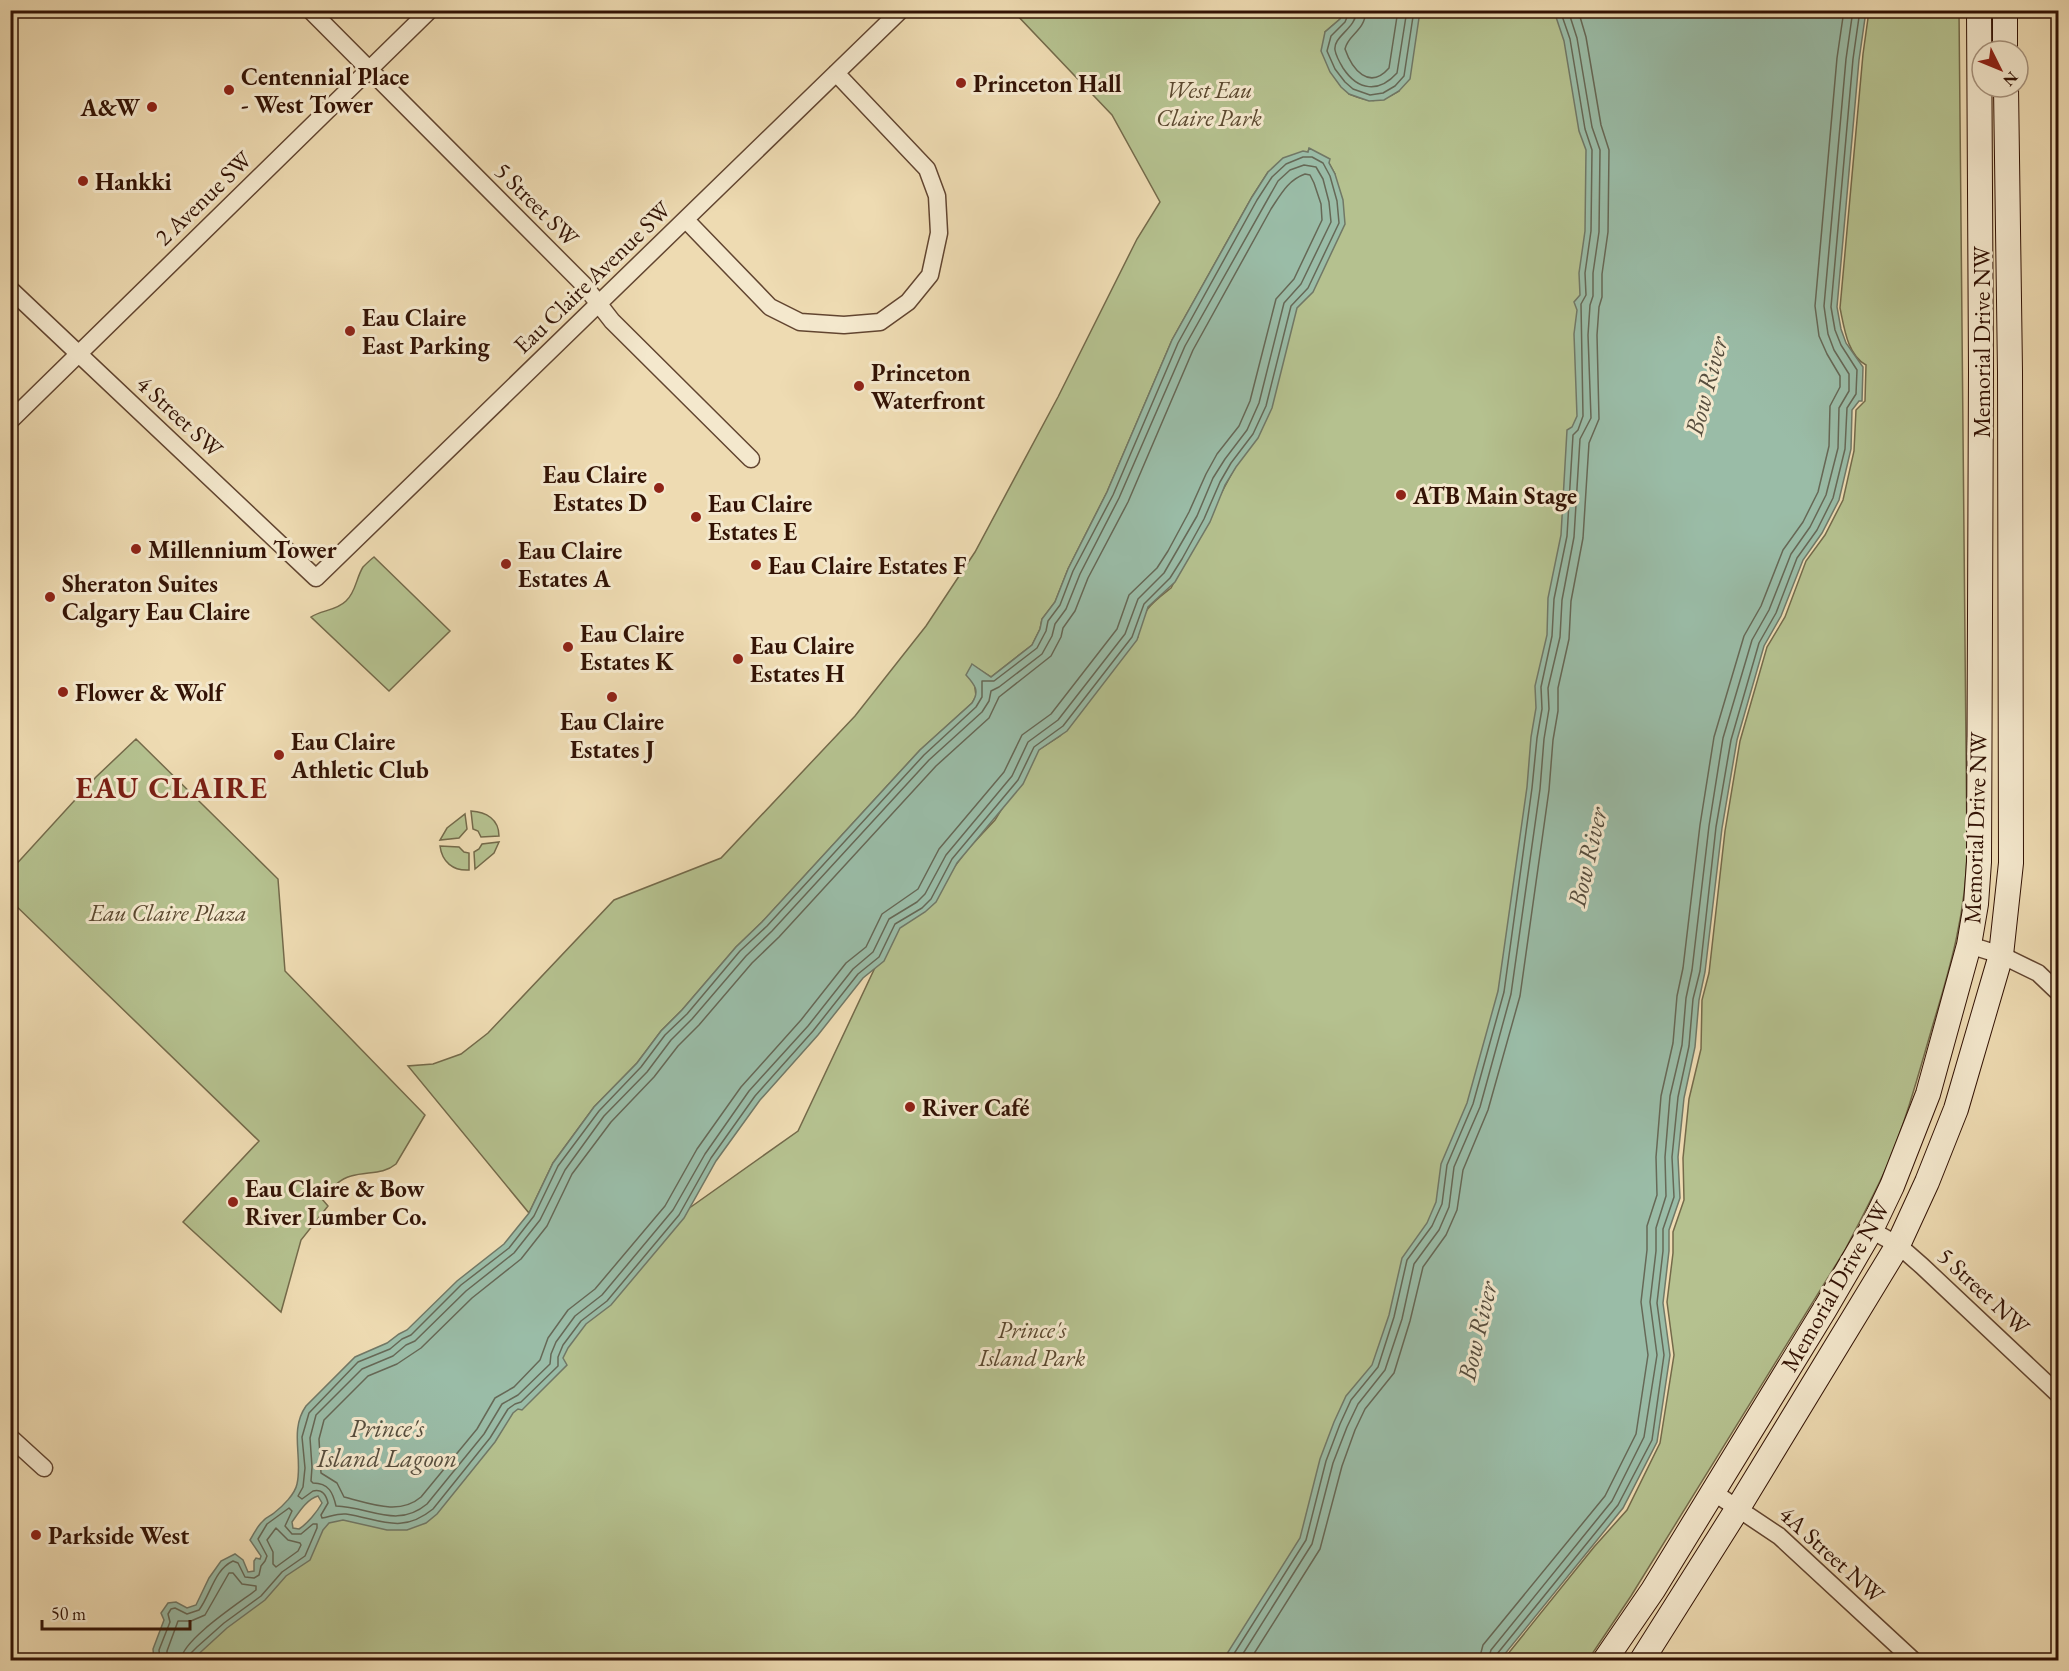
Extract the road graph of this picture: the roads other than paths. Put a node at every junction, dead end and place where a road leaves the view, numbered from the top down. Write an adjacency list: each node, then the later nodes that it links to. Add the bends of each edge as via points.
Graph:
1 (310, 10): 7 (street, 5 Street SW)
2 (430, 10): 7 (street, 2 Avenue SW)
3 (901, 10): 8 (street, Eau Claire Avenue SW)
4 (1978, 10): 17 (main road, Memorial Drive NW, via 1979,862)
5 (2005, 10): 6 (main road)
6 (2005, 39)
7 (369, 70): 12 (street, 5 Street SW); 13 (street, 2 Avenue SW)
8 (836, 73): 10 (street, Eau Claire Avenue SW); 10 (street, via 927,169 937,196 939,233 930,276 908,302 880,322 800,322 770,307)
9 (2006, 99): 18 (main road, Memorial Drive NW, via 2011,863)
10 (686, 219): 12 (street, Eau Claire Avenue SW)
11 (10, 289): 13 (street, 4 Street SW)
12 (599, 304): 15 (street, 5 Street SW); 16 (street, Eau Claire Avenue SW)
13 (79, 353): 14 (street, 2 Avenue SW); 16 (street, 4 Street SW)
14 (10, 421)
15 (751, 459)
16 (316, 578)
17 (1969, 945): 18 (street); 20 (main road, Memorial Drive NW, via 1928,1094)
18 (2001, 955): 19 (street, via 2038,973); 21 (main road, Memorial Drive NW, via 1956,1110)
19 (2058, 992)
20 (1871, 1230): 21 (street, 5 Street NW); 25 (main road, Memorial Drive NW)
21 (1898, 1245): 22 (street, 5 Street NW); 26 (main road, Memorial Drive NW)
22 (2058, 1394)
23 (10, 1437): 24 (street)
24 (44, 1468)
25 (1713, 1492): 26 (street, 4A Street NW); 27 (main road, Memorial Drive NW)
26 (1738, 1508): 28 (main road, Memorial Drive NW); 29 (street, 4A Street NW, via 1779,1536)
27 (1605, 1660)
28 (1642, 1660)
29 (1914, 1660)

